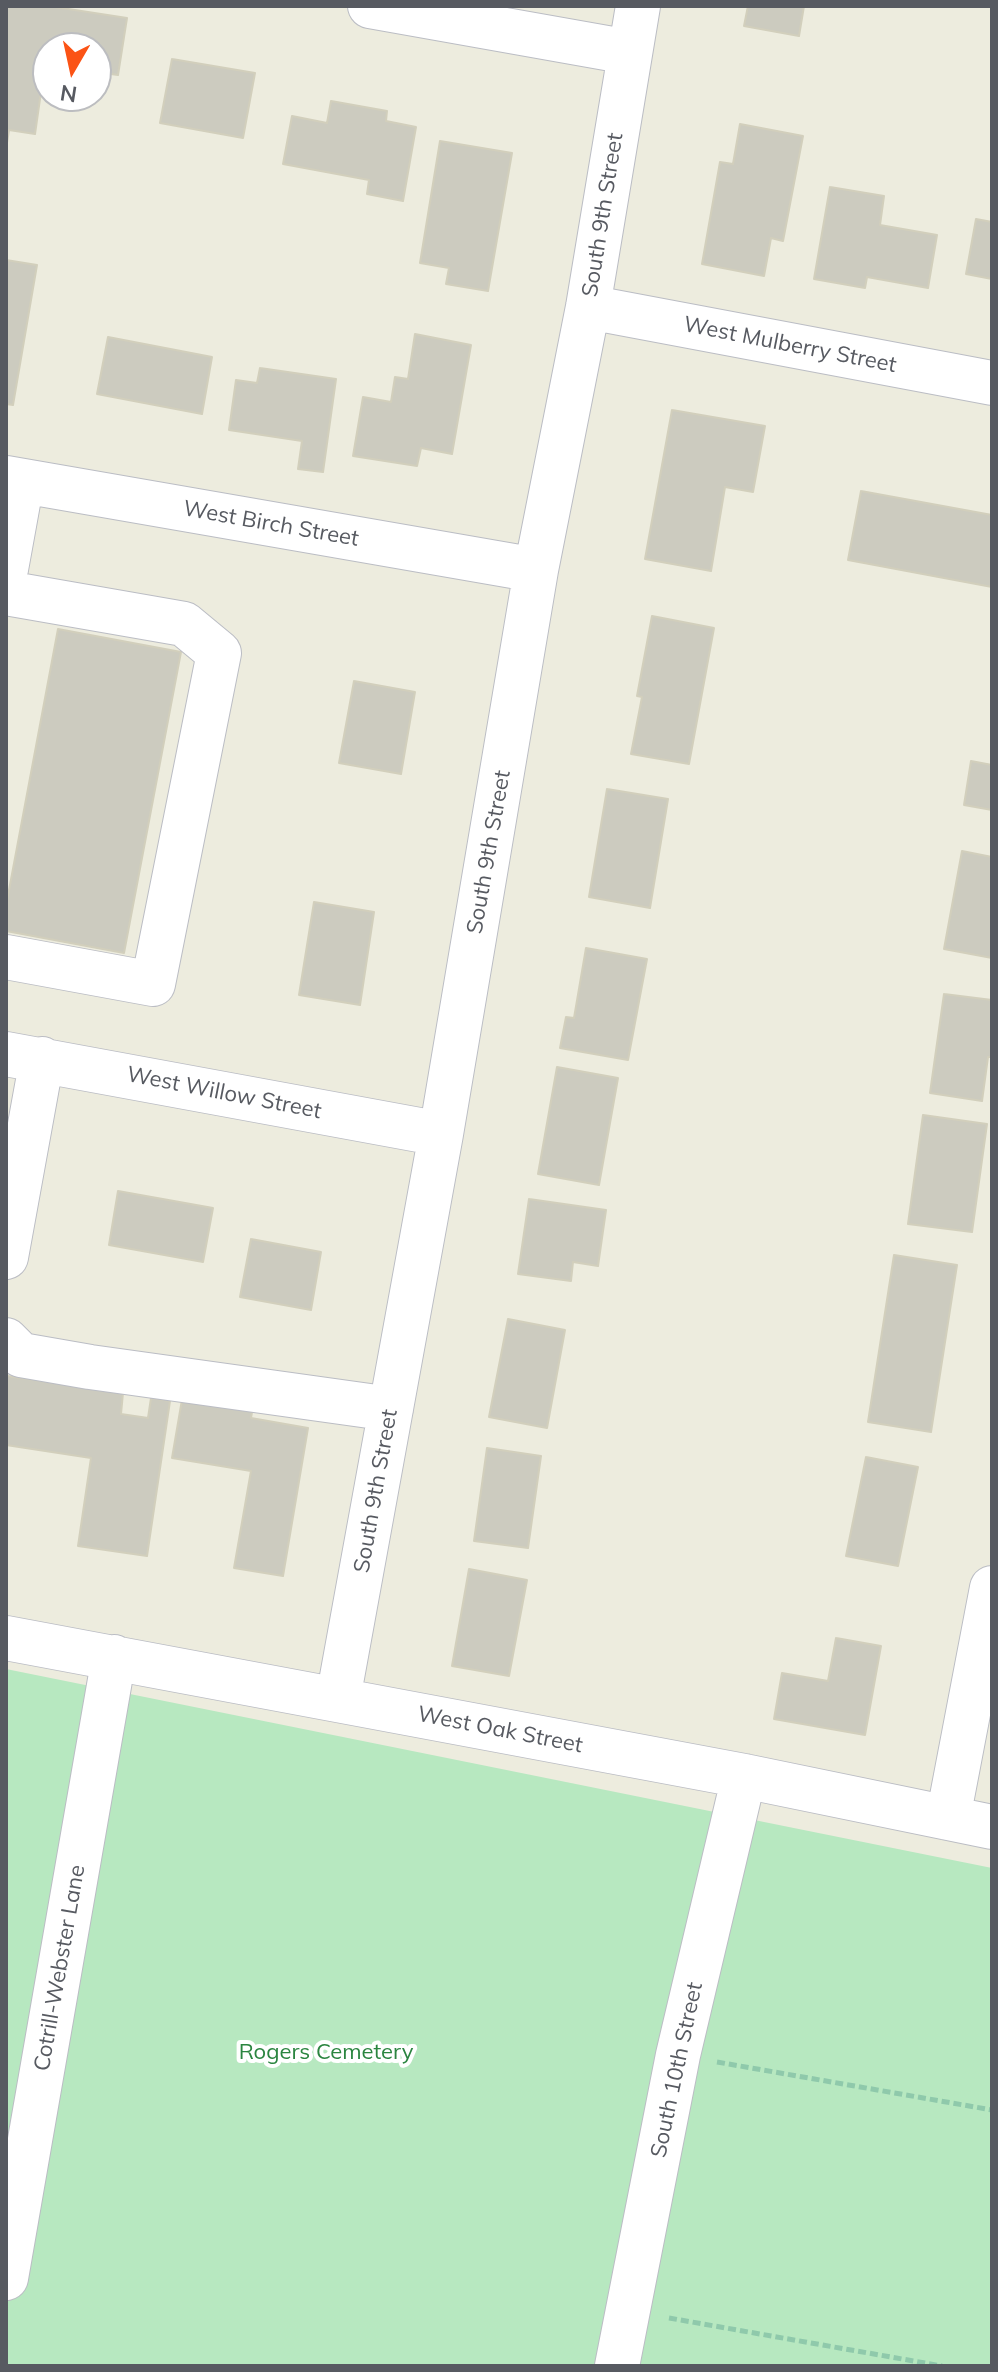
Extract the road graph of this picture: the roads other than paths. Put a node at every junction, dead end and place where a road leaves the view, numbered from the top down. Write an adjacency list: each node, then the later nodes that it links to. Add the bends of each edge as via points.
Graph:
1 (370, 6): 3 (street)
2 (638, 6): 3 (street, South 9th Street)
3 (629, 52): 4 (street, South 9th Street)
4 (588, 307): 5 (street, West Mulberry Street); 8 (street, South 9th Street)
5 (992, 383)
6 (14, 479): 7 (street); 8 (street, West Birch Street)
7 (6, 569)
8 (536, 570): 12 (street, South 9th Street)
9 (6, 593): 10 (street, via 184,624 219,653 153,984)
10 (6, 957)
11 (24, 1056): 12 (street, West Willow Street); 13 (street)
12 (441, 1134): 15 (street, South 9th Street)
13 (6, 1257)
14 (6, 1340): 15 (street, via 21,1355)
15 (391, 1409): 19 (street, South 9th Street)
16 (992, 1588): 21 (street)
17 (6, 1638): 18 (street, West Oak Street)
18 (114, 1657): 19 (street, West Oak Street); 23 (street, Cotrill-Webster Lane)
19 (338, 1699): 20 (street, West Oak Street)
20 (744, 1776): 21 (street, West Oak Street); 24 (street, South 10th Street, via 678,2055)
21 (948, 1818): 22 (street, West Oak Street)
22 (992, 1827)
23 (6, 2278)
24 (617, 2366)

